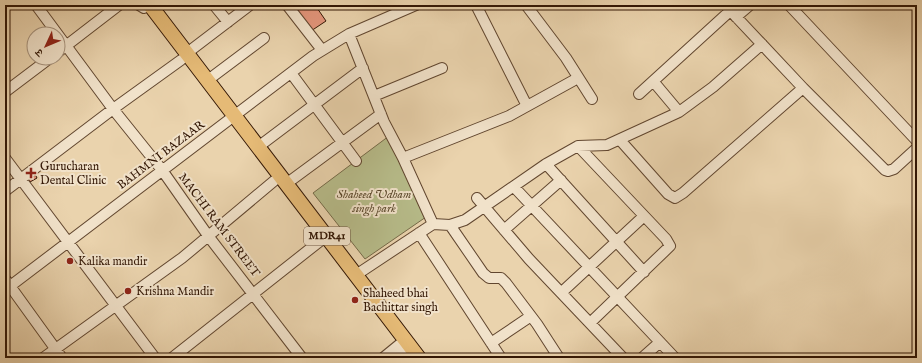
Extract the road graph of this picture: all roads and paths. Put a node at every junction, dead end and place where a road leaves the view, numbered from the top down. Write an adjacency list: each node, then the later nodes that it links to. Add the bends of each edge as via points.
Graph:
1 (36, 5): 17 (street, MACHI RAM STREET)
2 (119, 5): 17 (street)
3 (214, 5): 13 (street)
4 (250, 5): 13 (street)
5 (287, 5): 18 (street)
6 (416, 5): 14 (street, BAHMNI BAZAAR)
7 (476, 5): 33 (street)
8 (526, 5): 24 (street)
9 (750, 5): 12 (street)
10 (789, 5): 39 (street)
11 (144, 6): 19 (highway, MDR41)
12 (730, 11): 16 (street); 26 (street)
13 (228, 22): 19 (street)
14 (349, 34): 18 (street, BAHMNI BAZAAR); 21 (street)
15 (264, 38): 25 (street)
16 (762, 44): 27 (street); 35 (street, via 713,88)
17 (67, 45): 34 (street, MACHI RAM STREET)
18 (317, 53): 23 (street, BAHMNI BAZAAR)
19 (184, 56): 25 (highway, MDR41); 34 (street); 37 (highway, MDR41)
20 (39, 66): 28 (street)
21 (363, 68): 30 (street); 32 (street)
22 (442, 68): 30 (street)
23 (291, 73): 32 (street); 37 (street, BAHMNI BAZAAR)
24 (578, 78): 31 (street); 33 (street)
25 (208, 80): 37 (highway, MDR41)
26 (653, 81): 29 (street); 35 (street)
27 (803, 88): 38 (street, via 683,194 675,198 668,194); 43 (street, via 885,170 894,169)
28 (5, 92)
29 (639, 94)
30 (374, 96): 36 (street)
31 (592, 99)
32 (314, 104): 40 (street); 42 (street)
33 (527, 106): 45 (street, via 509,116)
34 (113, 109): 48 (street, MACHI RAM STREET); 49 (street)
35 (679, 112): 38 (street)
36 (381, 114): 40 (street); 45 (street)
37 (231, 118): 42 (highway, MDR41); 48 (street, BAHMNI BAZAAR); 51 (highway, MDR41)
38 (620, 140): 41 (street, via 601,146)
39 (917, 141)
40 (341, 143): 46 (street); 51 (street)
41 (578, 146): 47 (street); 57 (street)
42 (258, 147): 51 (highway, MDR41)
43 (917, 148)
44 (5, 158): 49 (street)
45 (403, 158): 58 (street)
46 (356, 161)
47 (546, 164): 50 (street); 52 (street)
48 (162, 170): 62 (street, MACHI RAM STREET); 63 (street, BAHMNI BAZAAR)
49 (20, 179): 53 (street); 63 (street)
50 (560, 180): 55 (street); 65 (street)
51 (280, 182): 62 (street); 64 (highway, MDR41); 68 (highway, MDR41)
52 (514, 187): 55 (street); 56 (street)
53 (5, 191)
54 (477, 198): 56 (street)
55 (531, 205): 60 (street); 66 (street)
56 (484, 208): 59 (street, via 459,223); 60 (street)
57 (644, 216): 65 (street); 67 (street, via 670,246)
58 (433, 224): 59 (street); 61 (street)
59 (450, 224): 74 (street, via 483,273 489,278 503,280)
60 (504, 230): 70 (street)
61 (419, 233): 68 (street); 77 (street)
62 (208, 237): 71 (street, MACHI RAM STREET); 73 (street)
63 (69, 241): 69 (street, BAHMNI BAZAAR); 73 (street)
64 (320, 241): 71 (street); 79 (highway, MDR41)
65 (617, 242): 66 (street); 67 (street)
66 (590, 267): 70 (street); 72 (street)
67 (644, 272): 72 (street)
68 (356, 275): 79 (highway, MDR41)
69 (7, 285): 78 (street)
70 (562, 292): 75 (street)
71 (254, 294): 83 (street); 84 (street, MACHI RAM STREET)
72 (618, 297): 75 (street); 76 (street)
73 (116, 304): 78 (street); 82 (street)
74 (531, 316): 77 (street); 87 (street)
75 (590, 323): 88 (street)
76 (660, 342): 89 (street); 90 (street)
77 (491, 343): 86 (street)
78 (55, 348): 80 (street); 81 (street)
79 (406, 351): 85 (street)
80 (43, 358)
81 (62, 358)
82 (155, 358)
83 (172, 358)
84 (302, 358)
85 (383, 358)
86 (501, 358)
87 (559, 358)
88 (623, 358)
89 (642, 358)
90 (675, 358)

